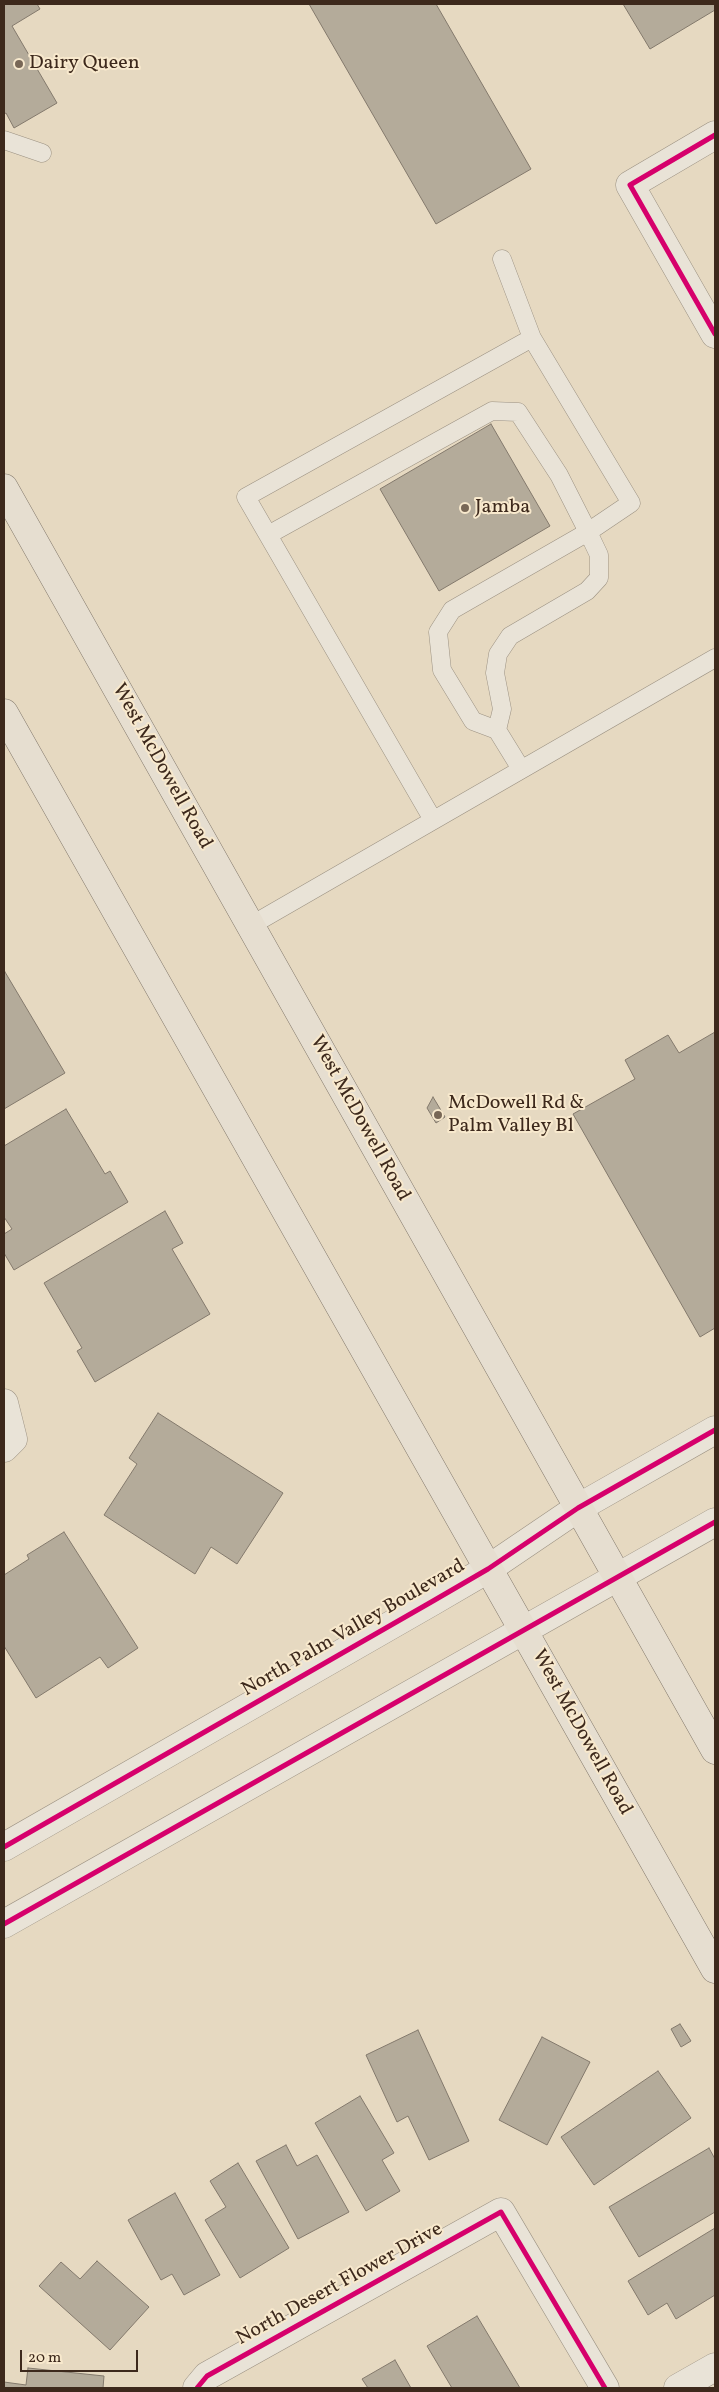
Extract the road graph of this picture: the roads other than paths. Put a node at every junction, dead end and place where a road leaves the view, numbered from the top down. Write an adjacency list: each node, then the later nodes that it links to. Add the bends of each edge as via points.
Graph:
1 (715, 135): 5 (street, via 630,185)
2 (4, 140): 3 (lane)
3 (42, 154)
4 (502, 259): 6 (lane)
5 (715, 334)
6 (532, 338): 8 (lane, via 631,503); 9 (lane, via 246,496)
7 (4, 488): 15 (main road, West McDowell Road)
8 (588, 532): 9 (lane, via 559,475 518,412 492,411); 12 (lane, via 599,555 599,578 587,591 510,636 498,654 495,673 502,709); 12 (lane, via 452,610 438,632 442,670 447,679 473,721)
9 (268, 535): 14 (lane)
10 (715, 658): 13 (lane)
11 (4, 713): 21 (main road, West McDowell Road)
12 (497, 730): 13 (lane)
13 (522, 770): 14 (lane)
14 (433, 820): 15 (lane)
15 (250, 926): 19 (main road, West McDowell Road)
16 (4, 1403): 18 (street)
17 (715, 1430): 19 (street, North Palm Valley Boulevard)
18 (8, 1443)
19 (578, 1508): 21 (street, North Palm Valley Boulevard); 22 (main road, West McDowell Road)
20 (715, 1522): 22 (street)
21 (488, 1569): 23 (main road, West McDowell Road); 25 (street, North Palm Valley Boulevard)
22 (618, 1577): 23 (street); 24 (main road, West McDowell Road)
23 (524, 1630): 26 (street); 27 (main road, West McDowell Road)
24 (715, 1750)
25 (4, 1847)
26 (4, 1924)
27 (715, 1969)
28 (715, 2367): 31 (street)
29 (197, 2388): 30 (street, North Desert Flower Drive, via 207,2376 501,2212)
30 (605, 2388)
31 (678, 2388)

